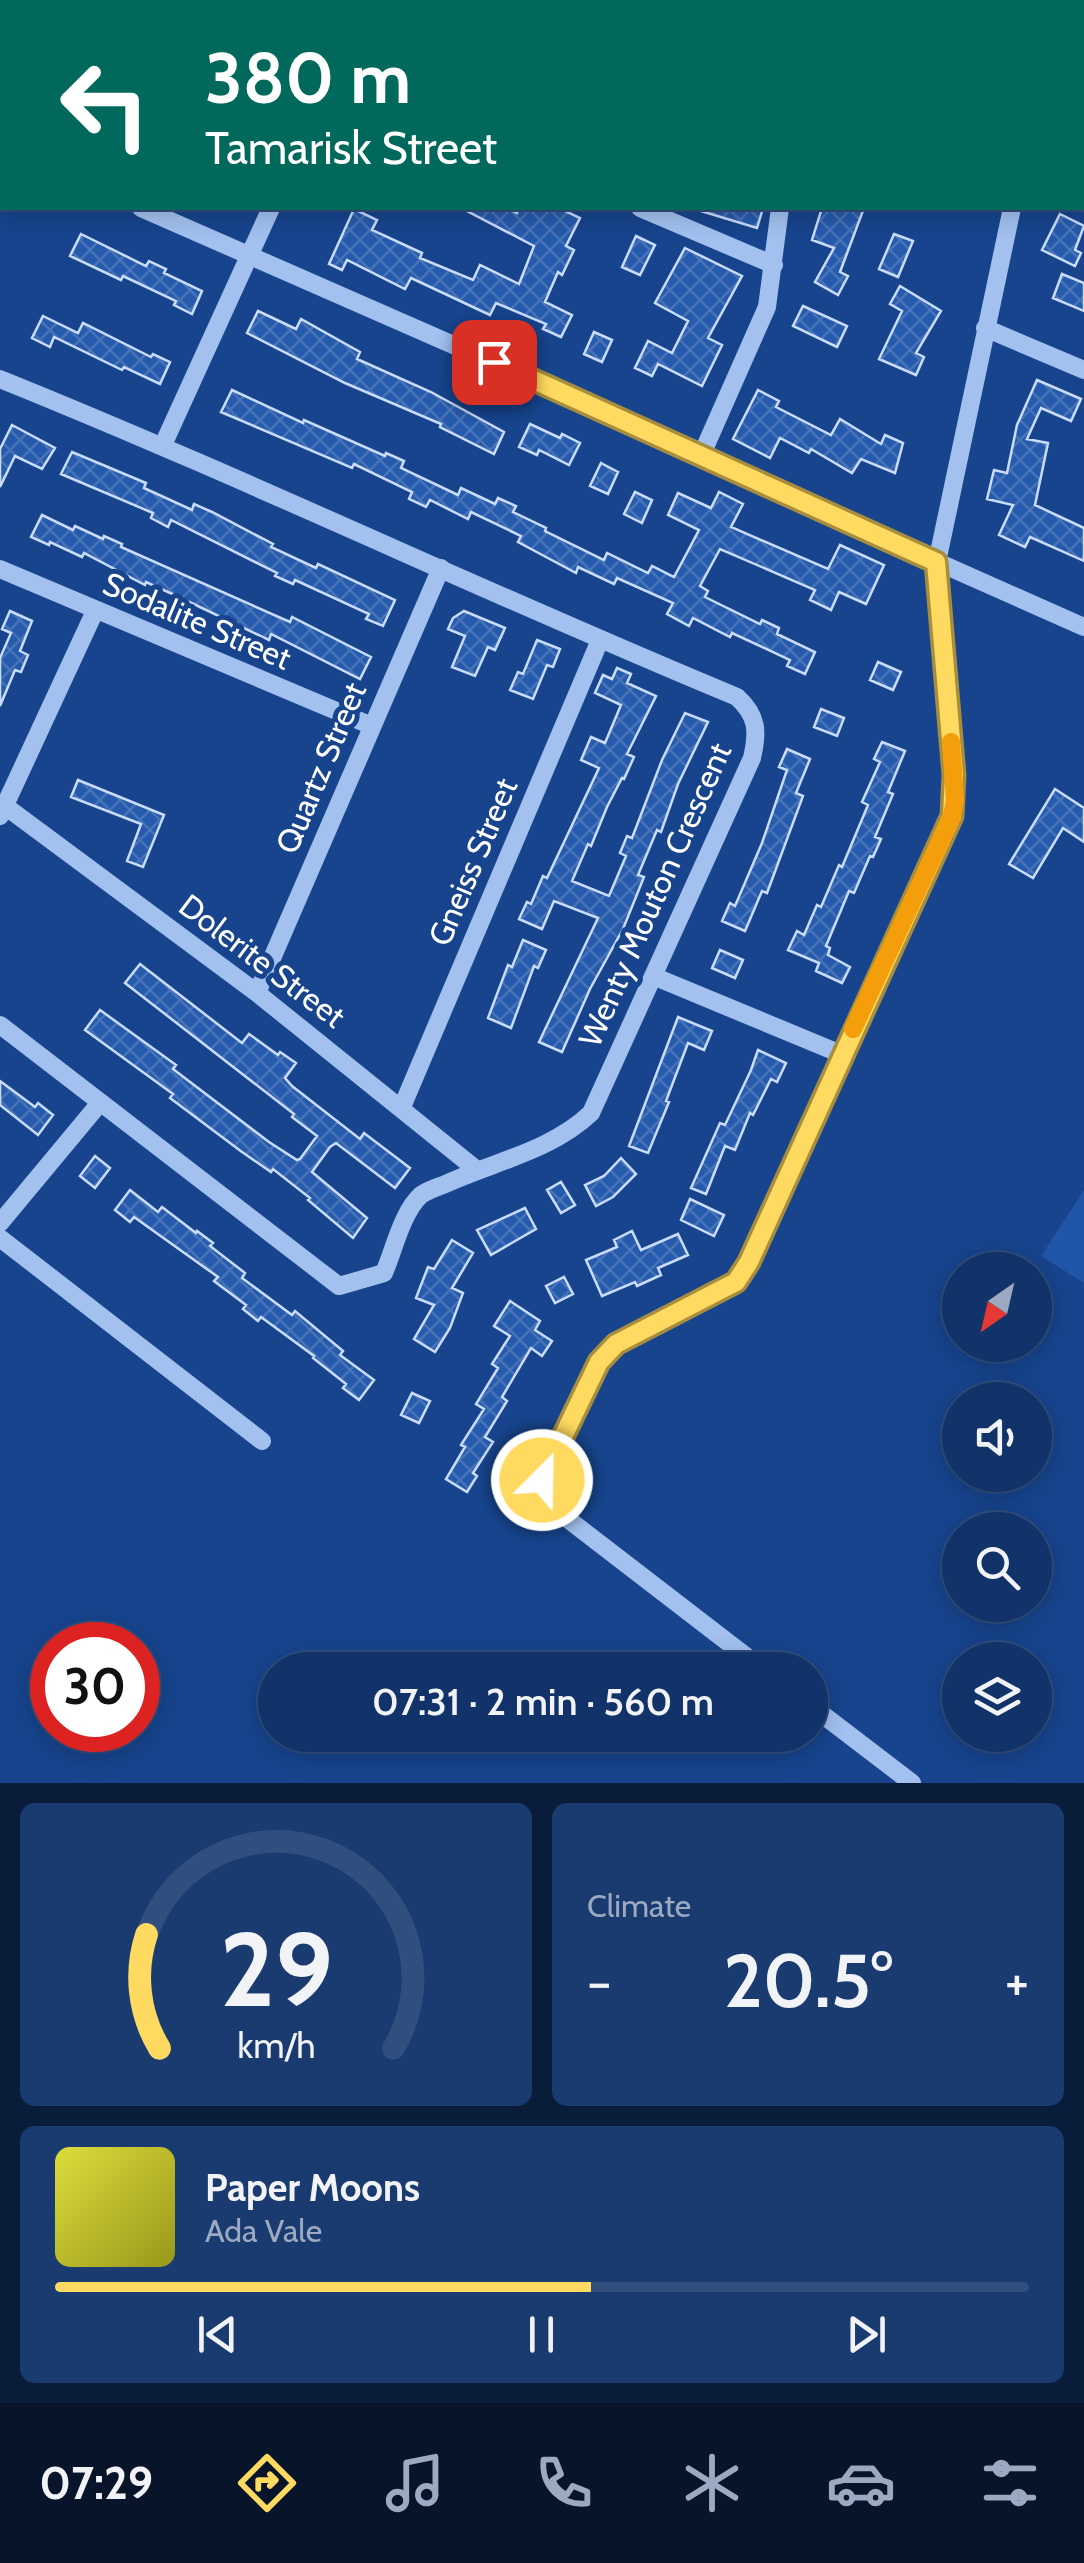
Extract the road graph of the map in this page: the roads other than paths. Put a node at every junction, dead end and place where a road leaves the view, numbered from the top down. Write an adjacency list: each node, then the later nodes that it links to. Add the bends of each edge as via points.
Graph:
1 (145, 210): 6 (street)
2 (271, 210): 6 (street)
3 (645, 210): 7 (street)
4 (780, 210): 7 (street)
5 (1012, 210): 8 (street)
6 (250, 255): 11 (street); 12 (street)
7 (774, 265): 12 (street, via 767,306)
8 (985, 328): 9 (street); 13 (street)
9 (1084, 370)
10 (0, 379): 11 (street, Wenty Mouton Crescent)
11 (163, 445): 14 (street, Wenty Mouton Crescent)
12 (702, 454): 13 (street)
13 (936, 562): 17 (street); 24 (street, via 952,816)
14 (442, 568): 18 (street, Wenty Mouton Crescent); 19 (street, Quartz Street)
15 (0, 569): 16 (street, Sodalite Street)
16 (95, 610): 19 (street, Sodalite Street); 20 (street)
17 (1084, 626)
18 (600, 640): 21 (street, Wenty Mouton Crescent, via 737,697 750,708 758,731 752,758); 26 (street, Gneiss Street)
19 (372, 726): 22 (street, Quartz Street)
20 (2, 812): 22 (street, Dolerite Street)
21 (653, 976): 24 (street); 27 (street, Wenty Mouton Crescent, via 590,1114 543,1146)
22 (258, 993): 26 (street, Dolerite Street)
23 (0, 1025): 25 (street, Wenty Mouton Crescent)
24 (841, 1054): 31 (street, via 736,1282 616,1344 599,1362 546,1466 543,1494 556,1510)
25 (98, 1104): 27 (street, Wenty Mouton Crescent, via 339,1286 384,1273 422,1195); 28 (street)
26 (402, 1107): 27 (street, Dolerite Street)
27 (477, 1170)
28 (0, 1223)
29 (0, 1238): 30 (street)
30 (262, 1442)
31 (741, 1652)
32 (828, 1719): 33 (street)
33 (912, 1783)

